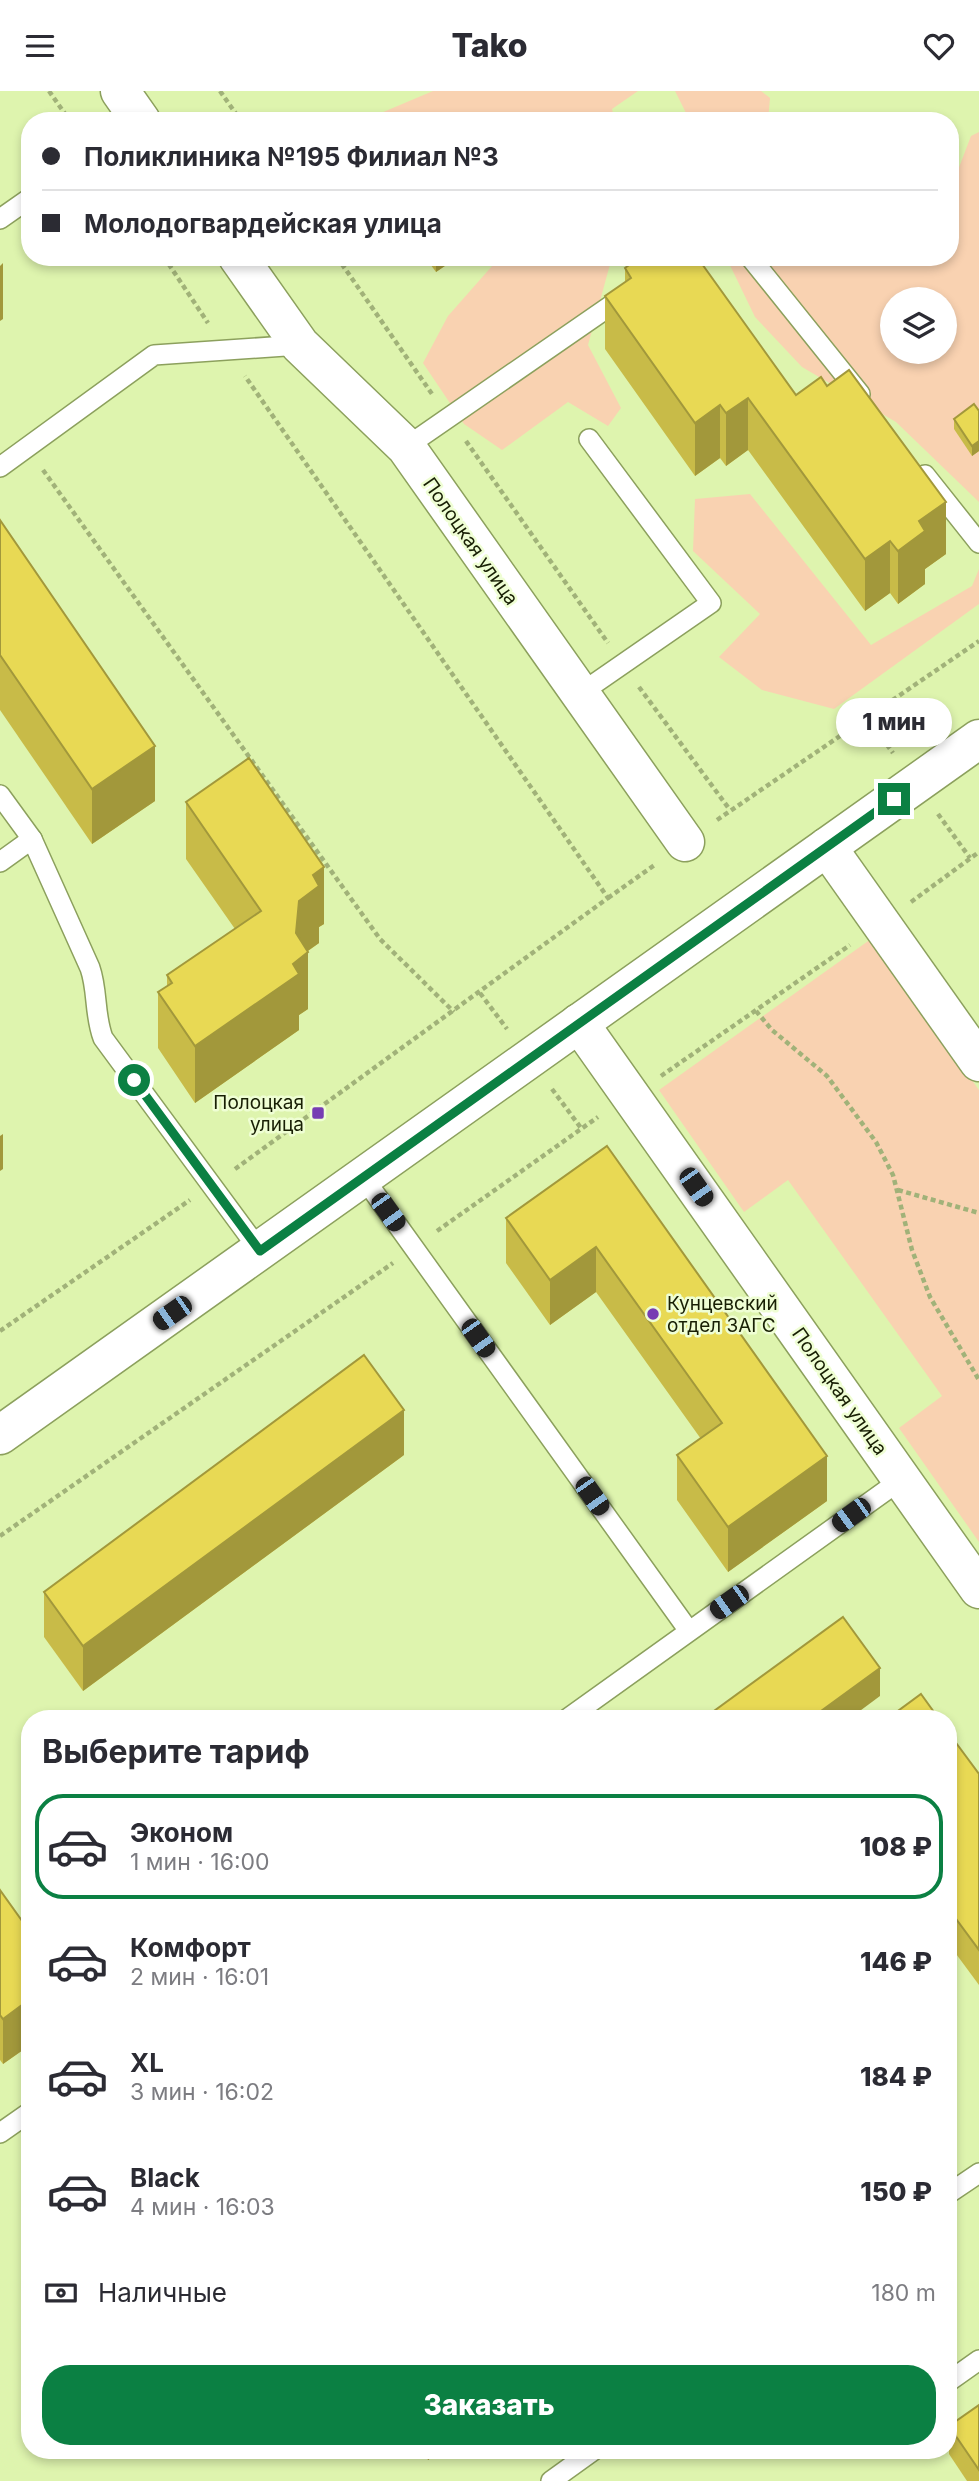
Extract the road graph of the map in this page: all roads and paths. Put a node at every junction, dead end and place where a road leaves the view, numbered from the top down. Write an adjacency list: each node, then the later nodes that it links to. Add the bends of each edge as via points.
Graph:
1 (49, 91): 3 (path)
2 (220, 91): 4 (path)
3 (64, 112)
4 (235, 112)
5 (21, 204): 6 (lane)
6 (0, 219)
7 (170, 266): 13 (path)
8 (244, 266): 12 (street, Полоцкая улица)
9 (343, 266): 15 (path)
10 (757, 266): 14 (lane)
11 (637, 288): 15 (lane)
12 (300, 345): 13 (lane); 17 (street, Полоцкая улица)
13 (226, 349): 18 (lane, via 154,355); 35 (path, via 608,898)
14 (869, 405)
15 (448, 416): 17 (lane); 23 (path)
16 (589, 439): 23 (lane, via 711,603)
17 (405, 447): 24 (street, Полоцкая улица)
18 (27, 448): 20 (lane); 35 (path, via 380,939)
19 (911, 458): 21 (lane)
20 (0, 467)
21 (979, 543)
22 (979, 641): 23 (path, via 730,810)
23 (623, 664): 24 (lane)
24 (578, 695): 28 (street, Полоцкая улица)
25 (979, 740): 29 (street)
26 (0, 795): 27 (lane)
27 (32, 839): 31 (lane); 40 (lane, via 90,968 103,1038)
28 (685, 842)
29 (827, 847): 33 (street); 36 (street)
30 (979, 852): 32 (path)
31 (0, 862)
32 (920, 896)
33 (880, 923): 34 (path); 37 (street)
34 (756, 1011): 38 (path); 41 (path, via 844,1096 881,1151)
35 (454, 1012): 40 (path)
36 (579, 1023): 38 (street, Полоцкая улица); 39 (street)
37 (979, 1062)
38 (632, 1095): 43 (path); 48 (street, Полоцкая улица)
39 (363, 1177): 43 (lane); 44 (street)
40 (212, 1185): 44 (lane); 45 (path)
41 (898, 1190): 42 (path); 46 (path, via 912,1250 930,1297)
42 (979, 1213)
43 (414, 1248): 49 (path); 51 (lane)
44 (260, 1251): 47 (street)
45 (0, 1331)
46 (979, 1380)
47 (0, 1435)
48 (902, 1479): 50 (street, Полоцкая улица); 51 (lane)
49 (0, 1536)
50 (979, 1589)
51 (689, 1631): 52 (lane)
52 (579, 1710)
53 (21, 2118): 54 (lane)
54 (0, 2133)
55 (979, 2173): 56 (lane)
56 (957, 2188)
57 (979, 2360): 58 (lane)
58 (957, 2376)
59 (582, 2459): 60 (lane)
60 (551, 2481)

